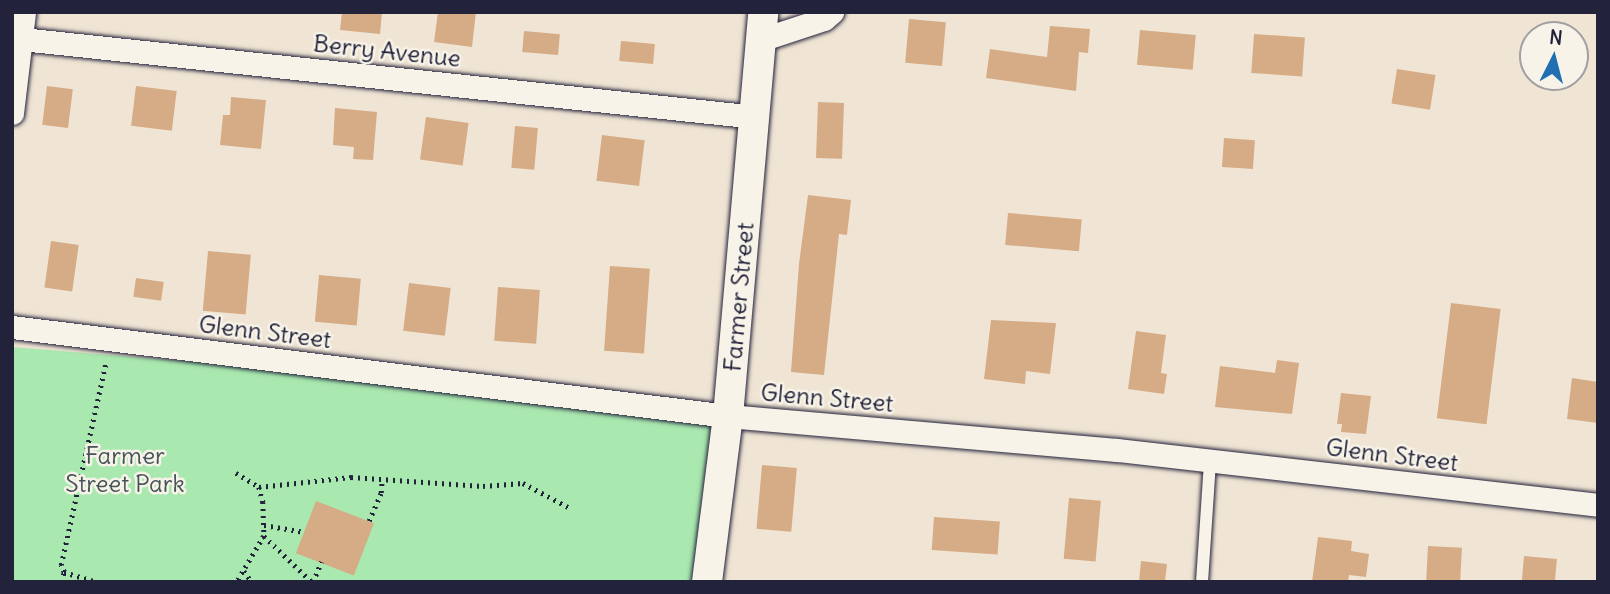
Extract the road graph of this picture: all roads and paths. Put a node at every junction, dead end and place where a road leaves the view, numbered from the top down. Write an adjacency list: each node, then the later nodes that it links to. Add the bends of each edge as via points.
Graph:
1 (24, 12): 4 (street)
2 (832, 12): 3 (street, via 824,19)
3 (762, 26): 6 (street, Farmer Street)
4 (16, 38): 5 (street); 6 (street, Berry Avenue)
5 (12, 113)
6 (756, 117): 9 (street, Farmer Street)
7 (12, 327): 9 (street, Glenn Street)
8 (107, 357): 22 (path, via 61,565)
9 (727, 416): 10 (street, Glenn Street); 28 (street, Farmer Street)
10 (1210, 460): 14 (street, Glenn Street); 29 (lane)
11 (236, 473): 13 (path)
12 (382, 480): 13 (path, via 351,477); 15 (path, via 483,486 523,482); 16 (path)
13 (259, 487): 17 (path)
14 (1598, 505)
15 (570, 508)
16 (369, 521)
17 (264, 525): 18 (path); 19 (path)
18 (304, 532)
19 (264, 536): 21 (path); 27 (path)
20 (321, 562): 27 (path)
21 (244, 571): 25 (path); 26 (path)
22 (64, 572): 23 (path); 24 (path)
23 (61, 582)
24 (96, 582)
25 (237, 582)
26 (251, 582)
27 (312, 582)
28 (707, 582)
29 (1202, 582)

